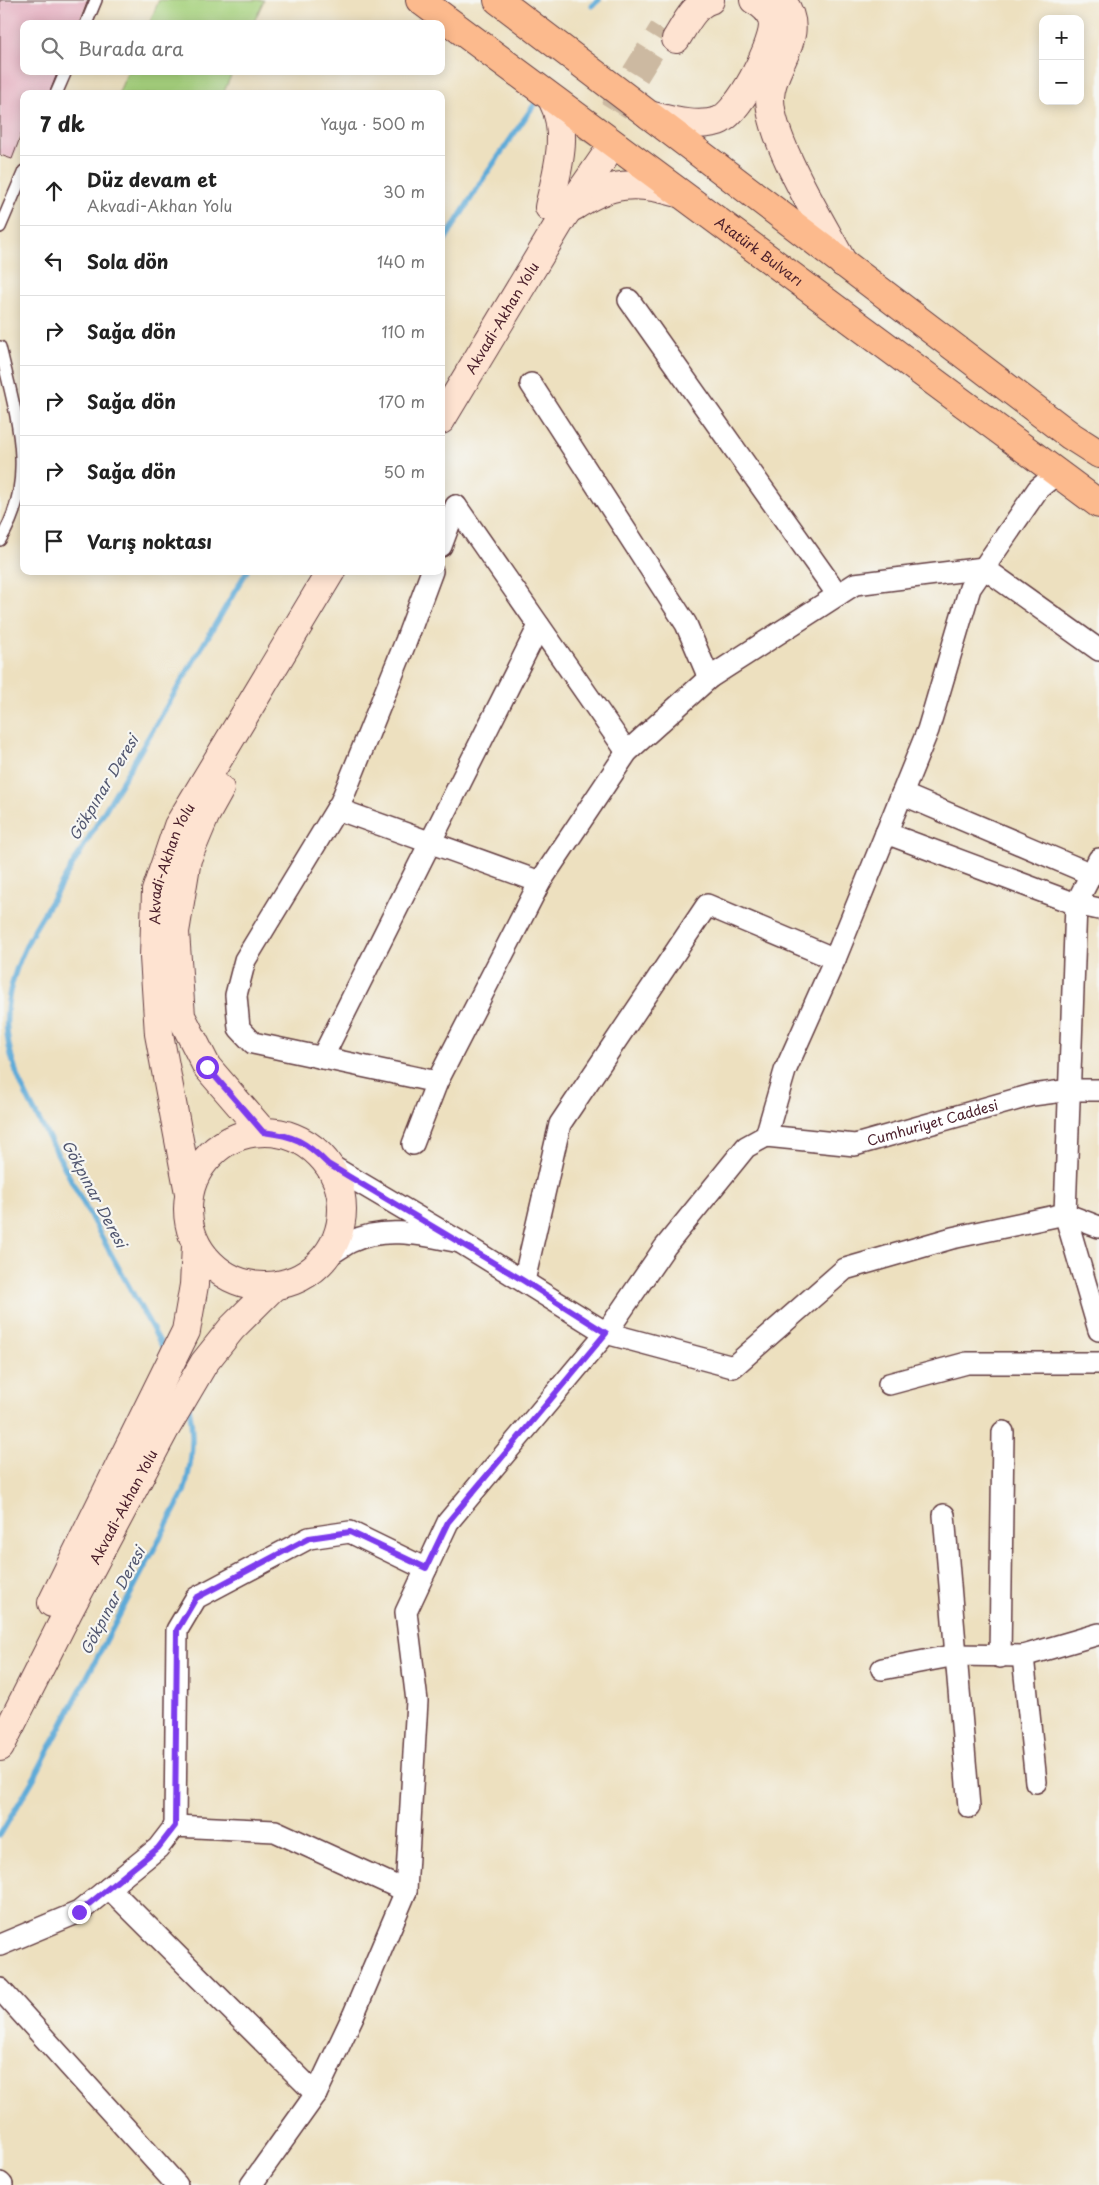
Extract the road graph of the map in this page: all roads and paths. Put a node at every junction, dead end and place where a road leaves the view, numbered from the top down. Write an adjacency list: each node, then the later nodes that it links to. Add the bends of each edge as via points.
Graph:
1 (96, 0): 8 (lane)
2 (420, 0): 11 (main road, Atatürk Bulvarı)
3 (498, 0): 12 (main road)
4 (685, 0): 5 (main road, via 670,34)
5 (710, 0)
6 (754, 0): 12 (main road, via 770,13 773,26 770,42 758,70 728,114 719,121 706,123 679,123)
7 (781, 0): 18 (main road, via 788,8 791,30 787,52 775,75 770,95 771,116 780,142)
8 (88, 20)
9 (64, 75): 10 (lane)
10 (58, 90)
11 (552, 99): 15 (main road, Atatürk Bulvarı); 16 (main road, via 558,111 561,131)
12 (649, 115): 18 (main road)
13 (598, 150): 16 (main road)
14 (20, 180): 17 (lane)
15 (678, 193): 16 (main road, via 656,186 612,186 573,207); 26 (main road, Atatürk Bulvarı)
16 (556, 212): 21 (main road, Akvadi-Akhan Yolu); 23 (main road, Akvadi-Akhan Yolu)
17 (0, 227)
18 (843, 263): 25 (main road)
19 (630, 300): 35 (street)
20 (0, 347): 24 (lane)
21 (445, 381)
22 (531, 384): 38 (street, via 686,624)
23 (445, 413)
24 (20, 437)
25 (1099, 454)
26 (1056, 474): 28 (main road, Atatürk Bulvarı); 31 (street, via 1038,489)
27 (20, 492): 30 (lane, via 11,523)
28 (1099, 504)
29 (445, 535): 36 (street, via 456,506)
30 (0, 540)
31 (984, 568): 35 (street, via 855,584); 37 (street); 40 (street, via 970,588 928,730)
32 (329, 575): 57 (main road, Akvadi-Akhan Yolu, via 178,826 156,891 154,957 159,1034)
33 (348, 575): 53 (main road, Akvadi-Akhan Yolu, via 205,816 187,859 175,932 182,1016 207,1067)
34 (431, 575): 41 (street)
35 (838, 595): 38 (street)
36 (539, 626): 39 (street); 43 (street)
37 (1099, 650)
38 (708, 678): 39 (street)
39 (627, 752): 45 (street)
40 (902, 794): 42 (street); 44 (street)
41 (337, 809): 43 (street); 49 (street, via 245,960 236,995 239,1028 253,1043)
42 (886, 833): 46 (street); 48 (street)
43 (429, 842): 45 (street); 49 (street)
44 (1095, 867): 46 (street)
45 (540, 882): 50 (street)
46 (1076, 904): 47 (street); 51 (street)
47 (1099, 908)
48 (835, 959): 54 (street, via 785,1071); 63 (street, via 707,905 560,1124)
49 (322, 1058): 50 (street)
50 (437, 1082): 55 (street)
51 (1071, 1090): 52 (street, Cumhuriyet Caddesi); 54 (street, Cumhuriyet Caddesi, via 1032,1095 855,1145); 58 (street)
52 (1099, 1090)
53 (263, 1132): 56 (main road, via 288,1135 310,1146); 57 (main road, via 239,1136 217,1148 199,1168)
54 (766, 1136): 66 (street, via 746,1148 665,1247)
55 (413, 1144)
56 (328, 1164): 60 (street); 62 (main road, via 339,1186 343,1210 339,1234)
57 (189, 1193): 61 (main road, via 188,1220)
58 (1065, 1214): 59 (street); 65 (street); 66 (street, via 952,1238 845,1270 733,1367)
59 (1099, 1227)
60 (460, 1242): 62 (street, via 411,1232 379,1234 351,1242); 63 (street)
61 (196, 1246): 64 (main road, via 213,1267 236,1281 262,1287); 77 (main road, Akvadi-Akhan Yolu, via 194,1285 186,1331)
62 (327, 1256): 64 (main road, via 309,1274)
63 (524, 1281): 66 (street)
64 (274, 1286): 78 (main road, Akvadi-Akhan Yolu, via 232,1328 204,1363 164,1431)
65 (1099, 1330)
66 (606, 1333): 71 (street, via 448,1522)
67 (1099, 1363): 68 (street, via 967,1363)
68 (889, 1384)
69 (1003, 1432): 75 (street)
70 (944, 1515): 73 (street)
71 (426, 1568): 81 (street, via 350,1532 309,1538 196,1598 177,1630); 83 (street, via 406,1612 416,1701)
72 (1099, 1634): 74 (street)
73 (956, 1655): 75 (street); 76 (street); 80 (street)
74 (1023, 1656): 75 (street); 79 (street)
75 (1000, 1657)
76 (882, 1668)
77 (0, 1710)
78 (0, 1747)
79 (1036, 1782)
80 (969, 1807)
81 (175, 1826): 82 (street, via 158,1848); 83 (street, via 275,1831)
82 (108, 1888): 84 (street, via 79,1912); 86 (street)
83 (406, 1891): 86 (street)
84 (0, 1945)
85 (0, 1989): 87 (street)
86 (316, 2094): 88 (street)
87 (177, 2185)
88 (251, 2185)

